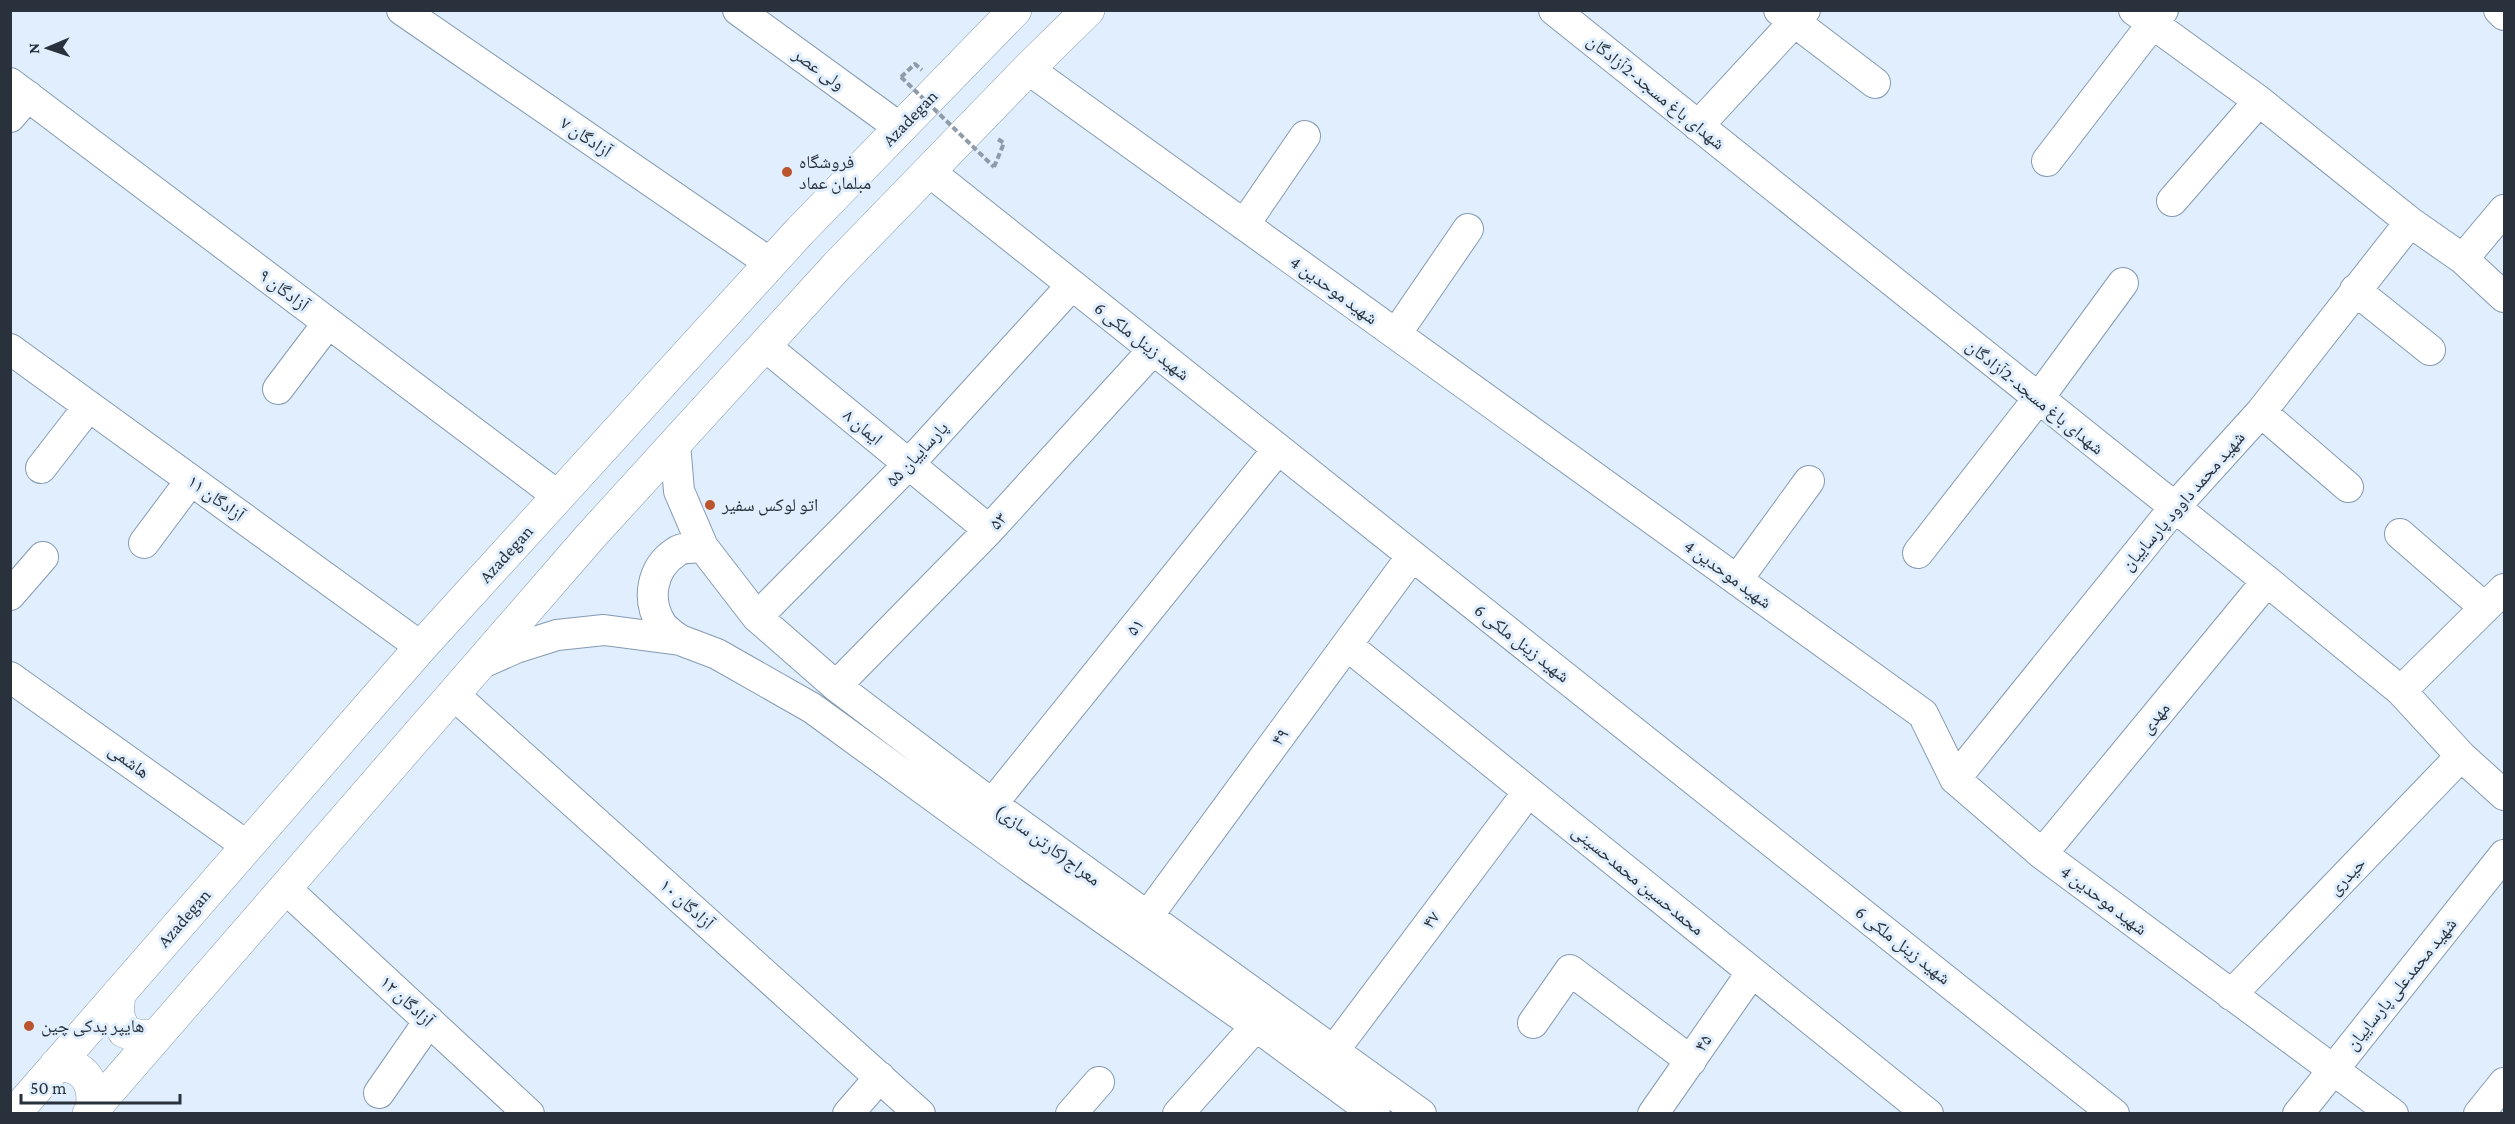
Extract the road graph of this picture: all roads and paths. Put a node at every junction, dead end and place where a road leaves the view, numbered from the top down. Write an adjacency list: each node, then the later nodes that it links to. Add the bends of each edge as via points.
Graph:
1 (402, 10): 27 (street, ۷ آزادگان)
2 (738, 10): 16 (street, ولی عصر)
3 (1088, 10): 11 (main road)
4 (1554, 10): 15 (street, شهدای‌ باغ مسجد-2آزادگان)
5 (2499, 10): 9 (street)
6 (1793, 14): 12 (street); 15 (street)
7 (1001, 15): 16 (main road, Azadegan)
8 (2150, 15): 14 (street); 19 (street)
9 (2505, 15)
10 (915, 64): 18 (path, bridge, via 901,77 994,168)
11 (1028, 69): 20 (main road); 24 (street, 4 شهید موحدین)
12 (1875, 83)
13 (16, 99): 32 (street, ۹ آزادگان)
14 (2259, 101): 21 (street); 23 (street)
15 (1698, 126): 39 (street, شهدای‌ باغ مسجد-2آزادگان)
16 (900, 128): 27 (main road, Azadegan)
17 (1305, 136): 24 (street)
18 (1004, 143)
19 (2047, 161)
20 (930, 172): 29 (street, 6 شهید زینل ملکی); 34 (main road)
21 (2172, 201)
22 (2505, 210): 26 (street)
23 (2410, 222): 26 (street); 30 (street, شهید محمد داوود پارساییان)
24 (1244, 225): 33 (street, 4 شهید موحدین)
25 (1468, 230): 33 (street)
26 (2463, 259): 31 (street)
27 (770, 263): 49 (main road, Azadegan)
28 (2122, 283): 39 (street)
29 (1072, 285): 36 (street, 6 شهید زینل ملکی); 44 (street, پارساییان ۵۵)
30 (2355, 290): 37 (street); 41 (street, شهید محمد داوود پارساییان)
31 (2505, 297)
32 (328, 323): 38 (street); 49 (street, ۹ آزادگان)
33 (1396, 334): 58 (street, 4 شهید موحدین)
34 (765, 346): 42 (main road); 44 (street, ۸ ایمان)
35 (10, 349): 40 (street, ۱۱ آزادگان)
36 (1153, 350): 43 (street, 6 شهید زینل ملکی); 51 (street, ۵۳)
37 (2430, 350)
38 (278, 389)
39 (2038, 399): 50 (street, شهدای‌ باغ مسجد-2آزادگان); 55 (street)
40 (89, 406): 45 (street); 46 (street, ۱۱ آزادگان)
41 (2261, 412): 48 (street); 50 (street, شهید محمد داوود پارساییان)
42 (675, 443): 54 (street, معراج(کارتن سازی), via 679,491); 66 (main road)
43 (1278, 449): 56 (street, 6 شهید زینل ملکی); 75 (street, ۵۱)
44 (908, 465): 51 (street, ۸ ایمان); 62 (street, پارساییان ۵۵)
45 (41, 468)
46 (191, 480): 53 (street); 65 (street, ۱۱ آزادگان)
47 (1809, 481): 58 (street)
48 (2348, 487)
49 (558, 496): 65 (main road, Azadegan)
50 (2174, 508): 59 (street, شهدای‌ باغ مسجد-2آزادگان); 72 (street, شهید محمد داوود پارساییان)
51 (989, 530): 68 (street, ۵۳)
52 (2400, 534): 61 (street)
53 (144, 543)
54 (703, 547): 62 (street, معراج(کارتن سازی)); 63 (street, via 677,550 661,565 652,585 653,607 663,626)
55 (1918, 553)
56 (1412, 556): 64 (street, ۴۹); 107 (street, 6 شهید زینل ملکی)
57 (43, 557): 60 (street)
58 (1737, 580): 72 (street, 4 شهید موحدین, via 1923,714)
59 (2267, 581): 69 (street, شهدای‌ باغ مسجد-2آزادگان); 77 (street, مهدی)
60 (10, 595)
61 (2495, 598): 69 (street)
62 (757, 617): 68 (street, معراج(کارتن سازی))
63 (680, 640): 66 (street, via 604,630 557,635); 86 (street, معراج(کارتن سازی), via 717,654 812,708)
64 (1348, 646): 73 (street, محمدحسین محمدحسینی); 80 (street, ۴۹)
65 (421, 647): 76 (main road, Azadegan)
66 (480, 664): 70 (main road)
67 (10, 676): 76 (street, هاشمی)
68 (836, 686): 75 (street, معراج(کارتن سازی))
69 (2401, 691): 71 (street, شهدای‌ باغ مسجد-2آزادگان)
70 (453, 694): 79 (main road); 92 (street, ۱۰ آزادگان)
71 (2461, 756): 74 (street, شهدای‌ باغ مسجد-2آزادگان); 83 (street, حیدری)
72 (1955, 779): 77 (street, 4 شهید موحدین)
73 (1528, 792): 81 (street, محمدحسین محمدحسینی); 88 (street, ۴۷)
74 (2505, 795)
75 (992, 804): 80 (street, معراج(کارتن سازی))
76 (247, 846): 82 (main road, Azadegan)
77 (2042, 854): 83 (street, 4 شهید موحدین)
78 (2505, 855): 91 (street, شهید محمدعلی پارساییان)
79 (285, 888): 84 (street, ۱۲ آزادگان); 87 (main road)
80 (1147, 917): 88 (street, معراج(کارتن سازی))
81 (1752, 972): 89 (street, ۴۵); 106 (street, محمدحسین محمدحسینی)
82 (118, 993): 87 (main road, via 117,1014 124,1031); 90 (main road, Azadegan)
83 (2231, 995): 91 (street, 4 شهید موحدین)
84 (429, 1021): 95 (street); 99 (street, ۱۲ آزادگان)
85 (1533, 1023): 89 (street, via 1570,970)
86 (1256, 1026): 103 (street); 104 (street, معراج(کارتن سازی))
87 (156, 1036): 97 (main road)
88 (1335, 1049): 105 (street, معراج(کارتن سازی))
89 (1691, 1060): 96 (street, ۴۵)
90 (56, 1065): 97 (main road, via 78,1069 89,1079 94,1094); 98 (main road, Azadegan)
91 (2333, 1070): 108 (street, شهید محمدعلی پارساییان); 109 (street, 4 شهید موحدین)
92 (880, 1077): 100 (street); 101 (street, ۱۰ آزادگان)
93 (1099, 1082): 102 (street)
94 (2505, 1083): 110 (street)
95 (379, 1093)
96 (1662, 1110)
97 (90, 1112)
98 (14, 1113)
99 (529, 1113)
100 (848, 1113)
101 (921, 1113)
102 (1071, 1113)
103 (1178, 1113)
104 (1375, 1113)
105 (1421, 1113)
106 (1928, 1113)
107 (2114, 1113)
108 (2298, 1113)
109 (2393, 1113)
110 (2479, 1113)

